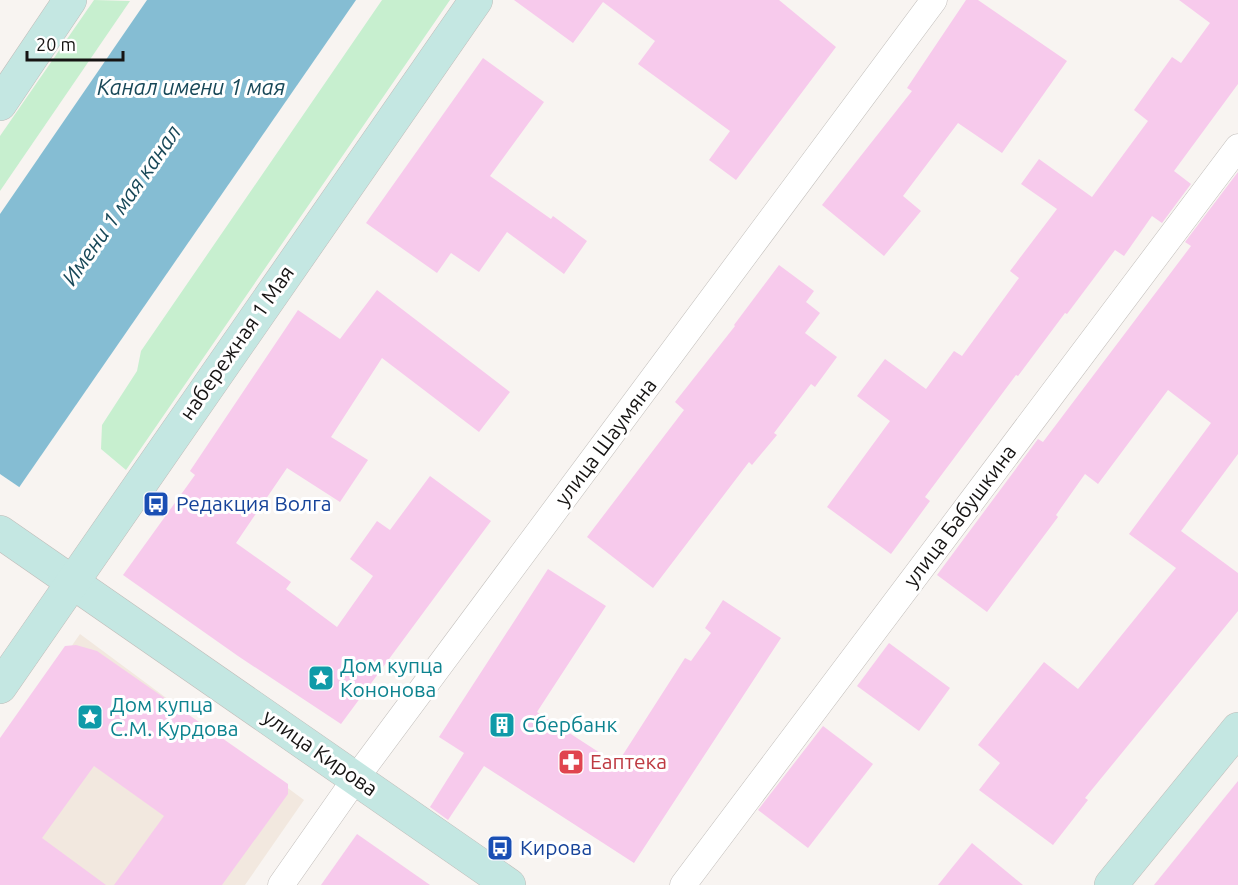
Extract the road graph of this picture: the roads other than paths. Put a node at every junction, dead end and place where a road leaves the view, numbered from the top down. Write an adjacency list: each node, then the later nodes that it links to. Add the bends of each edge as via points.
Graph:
1 (70, 0): 4 (main road)
2 (476, 0): 7 (main road, набережная 1 Мая)
3 (934, 0): 10 (street, улица Шаумяна)
4 (0, 104)
5 (1238, 147): 13 (street, улица Бабушкина)
6 (9, 538): 7 (main road, улица Кирова)
7 (72, 581): 8 (main road, набережная 1 Мая); 10 (main road, улица Кирова)
8 (0, 687)
9 (1238, 729): 14 (main road)
10 (356, 778): 11 (street, улица Шаумяна); 12 (main road, улица Кирова)
11 (281, 885)
12 (509, 885)
13 (683, 885)
14 (1111, 885)

